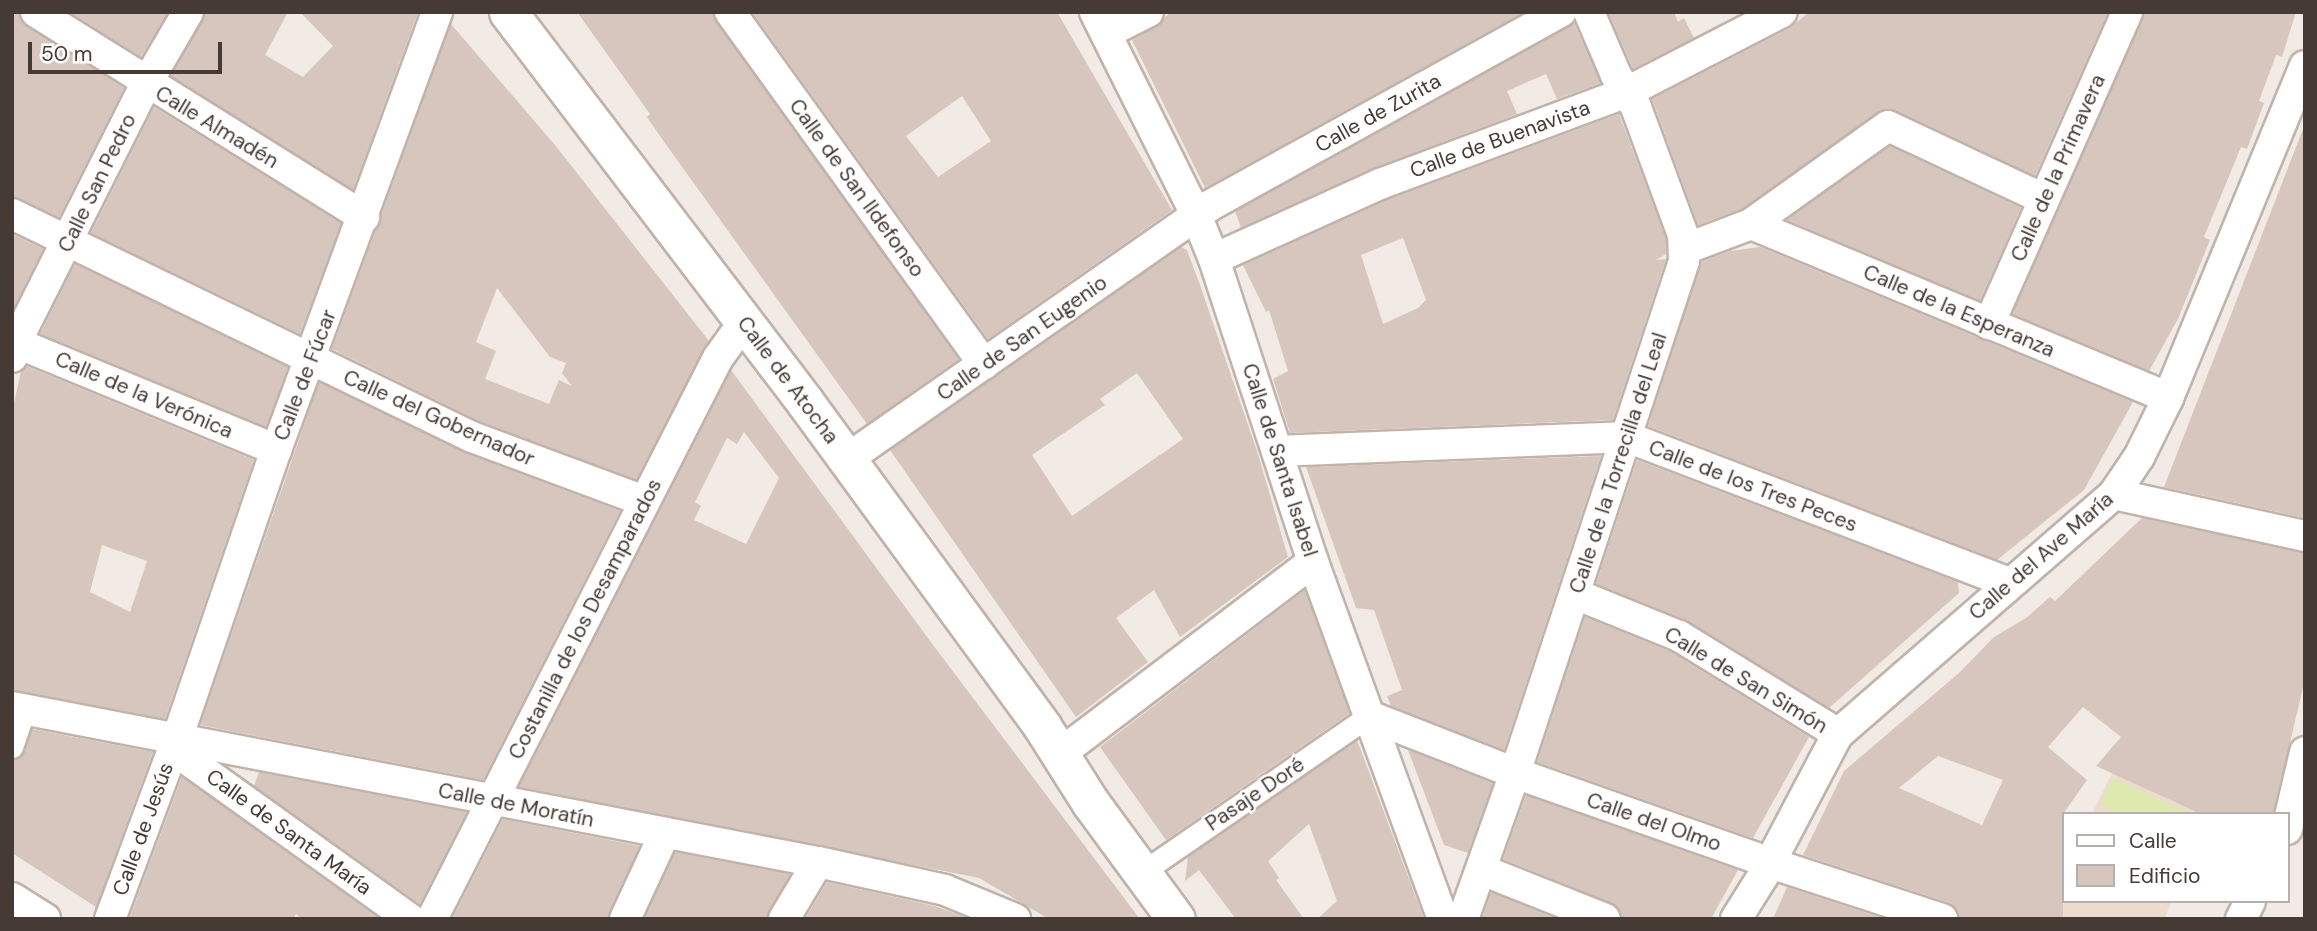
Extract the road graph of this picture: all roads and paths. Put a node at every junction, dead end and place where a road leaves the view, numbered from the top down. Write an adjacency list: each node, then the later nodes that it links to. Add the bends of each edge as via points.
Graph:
1 (36, 12): 13 (street, Calle Almadén)
2 (188, 12): 13 (street, Calle San Pedro)
3 (437, 12): 18 (street, Calle de Fúcar)
4 (508, 12): 24 (street, Calle de Atocha)
5 (730, 12): 27 (street, Calle de San Ildefonso)
6 (1148, 12): 11 (street)
7 (1561, 12): 17 (street, Calle de Zurita)
8 (1589, 12): 14 (street)
9 (1782, 12): 14 (street, Calle de Buenavista)
10 (2127, 12): 15 (street, Calle de la Primavera)
11 (1100, 23): 17 (street, Calle de Santa Isabel)
12 (2305, 66): 28 (street, Calle del Ave María)
13 (146, 84): 18 (street, Calle Almadén); 20 (street, Calle San Pedro)
14 (1627, 92): 21 (street); 22 (street, Calle de Buenavista, via 1380,184)
15 (2044, 199): 19 (street, via 1888,126); 23 (street, Calle de la Primavera)
16 (12, 214): 20 (street, Calle del Gobernador)
17 (1196, 215): 22 (street, Calle de Santa Isabel); 27 (street, Calle de San Eugenio)
18 (363, 217): 26 (street, Calle de Fúcar)
19 (1751, 224): 21 (street); 23 (street, Calle de la Esperanza)
20 (69, 241): 25 (street, Calle San Pedro); 26 (street, Calle del Gobernador)
21 (1685, 249): 29 (street, Calle de la Torrecilla del Leal)
22 (1214, 259): 31 (street, Calle de Santa Isabel)
23 (1989, 324): 28 (street, Calle de la Esperanza)
24 (747, 325): 32 (street, Calle de Atocha); 34 (street, Costanilla de los Desamparados, via 718,358)
25 (13, 347): 30 (street, Calle de la Verónica)
26 (311, 360): 30 (street, Calle de Fúcar); 34 (street, Calle del Gobernador, via 472,437)
27 (985, 364): 32 (street, Calle de San Eugenio)
28 (2168, 398): 33 (street, Calle del Ave María, via 2139,457)
29 (1627, 437): 31 (street, Calle de los Tres Peces); 37 (street, Calle de los Tres Peces); 38 (street, Calle de la Torrecilla del Leal)
30 (276, 450): 42 (street, Calle de Fúcar)
31 (1278, 451): 36 (street, Calle de Santa Isabel)
32 (847, 459): 44 (street, Calle de Atocha)
33 (2114, 494): 35 (street); 37 (street, Calle del Ave María)
34 (644, 501): 47 (street, Costanilla de los Desamparados)
35 (2305, 536)
36 (1314, 562): 40 (street, Calle de Santa Isabel); 44 (street)
37 (2009, 583): 41 (street, Calle del Ave María)
38 (1576, 594): 41 (street, Calle de San Simón, via 1679,636); 46 (street, Calle de la Torrecilla del Leal)
39 (18, 708): 42 (street, Calle de Moratín); 43 (street)
40 (1369, 716): 46 (street, Calle del Olmo); 52 (street, Pasaje Doré); 65 (street, Calle de Santa Isabel)
41 (1838, 734): 51 (street, Calle del Ave María)
42 (177, 739): 47 (street, Calle de Moratín); 57 (street, Calle de Jesús); 58 (street, Calle de Santa María, via 184,757)
43 (12, 747)
44 (1061, 752): 52 (street, Calle de Atocha, via 1090,802)
45 (2305, 752): 48 (street)
46 (1515, 773): 51 (street, Calle del Olmo); 53 (street, Calle de la Torrecilla del Leal)
47 (494, 801): 49 (street, Calle de Moratín); 59 (street, Costanilla de los Desamparados)
48 (2289, 820)
49 (665, 833): 50 (street, Calle de Moratín); 60 (street)
50 (818, 862): 61 (street); 62 (street, Calle de Moratín, via 945,890)
51 (1770, 863): 68 (street, Calle del Ave María); 69 (street, Calle del Olmo)
52 (1149, 867): 63 (street, Calle de Atocha); 64 (street, Calle de Atocha)
53 (1482, 870): 66 (street, Calle de la Torrecilla del Leal); 67 (street)
54 (12, 898): 56 (street)
55 (2249, 903): 70 (street)
56 (45, 919)
57 (110, 919)
58 (410, 919)
59 (432, 919)
60 (625, 919)
61 (784, 919)
62 (1015, 919)
63 (1176, 919)
64 (1200, 919)
65 (1443, 919)
66 (1463, 919)
67 (1605, 919)
68 (1736, 919)
69 (1942, 919)
70 (2241, 919)

